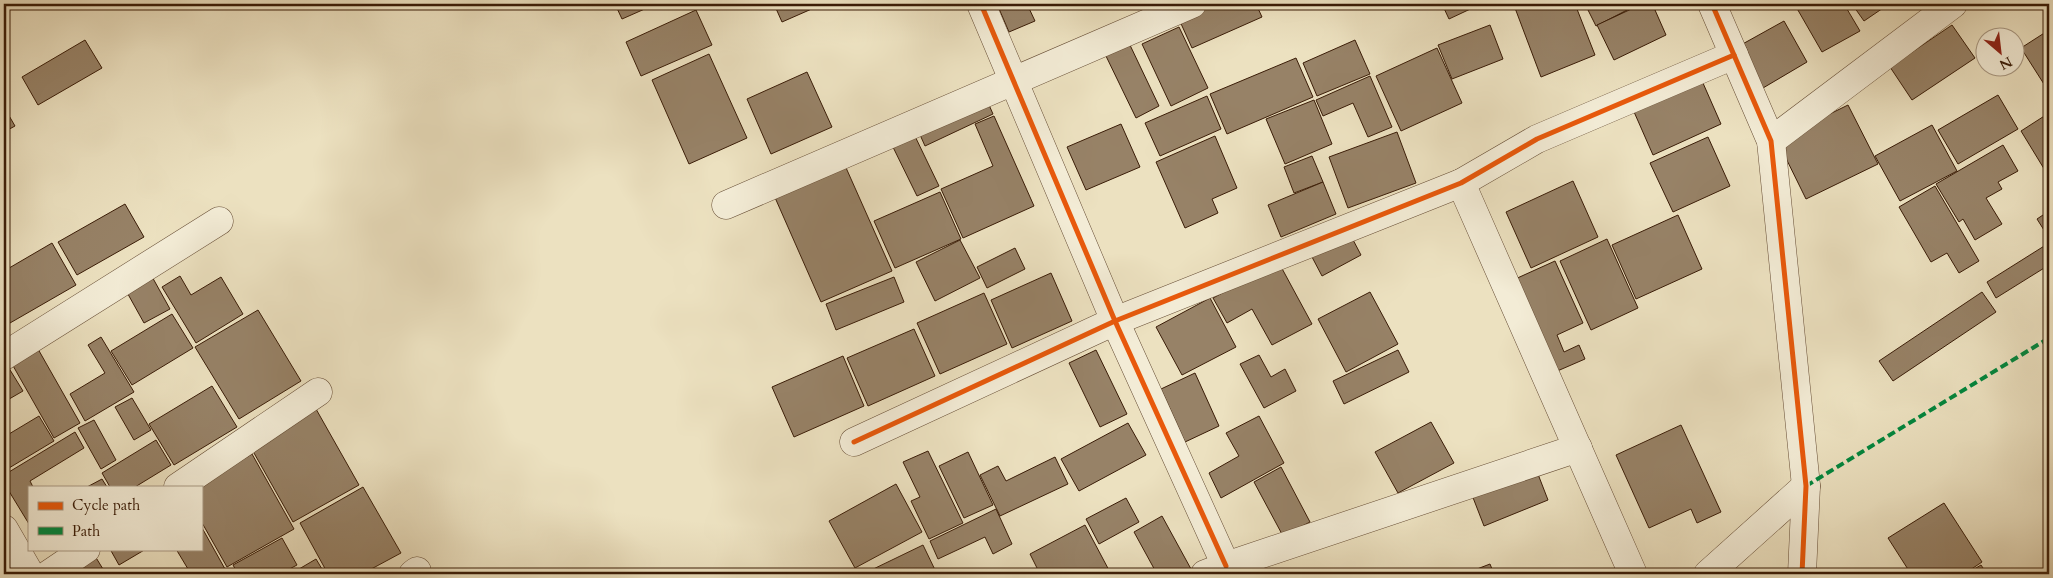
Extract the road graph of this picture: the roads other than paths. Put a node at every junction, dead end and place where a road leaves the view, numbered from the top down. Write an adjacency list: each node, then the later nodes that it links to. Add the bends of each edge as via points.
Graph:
1 (981, 4): 6 (street)
2 (1192, 4): 6 (street)
3 (1712, 4): 5 (street)
4 (1953, 4): 7 (street)
5 (1734, 55): 7 (street); 8 (street, via 1537,139)
6 (1014, 80): 9 (street); 11 (street)
7 (1771, 141): 17 (street)
8 (1462, 183): 11 (street); 15 (street)
9 (726, 205)
10 (219, 221): 12 (street)
11 (1115, 321): 14 (street); 20 (street)
12 (4, 356)
13 (318, 392): 16 (street)
14 (854, 442)
15 (1578, 448): 20 (street); 23 (street)
16 (179, 486)
17 (1806, 486): 24 (street); 25 (street)
18 (4, 529): 21 (street)
19 (85, 550): 22 (street)
20 (1216, 570)
21 (30, 574)
22 (49, 574)
23 (1633, 574)
24 (1708, 574)
25 (1802, 574)

